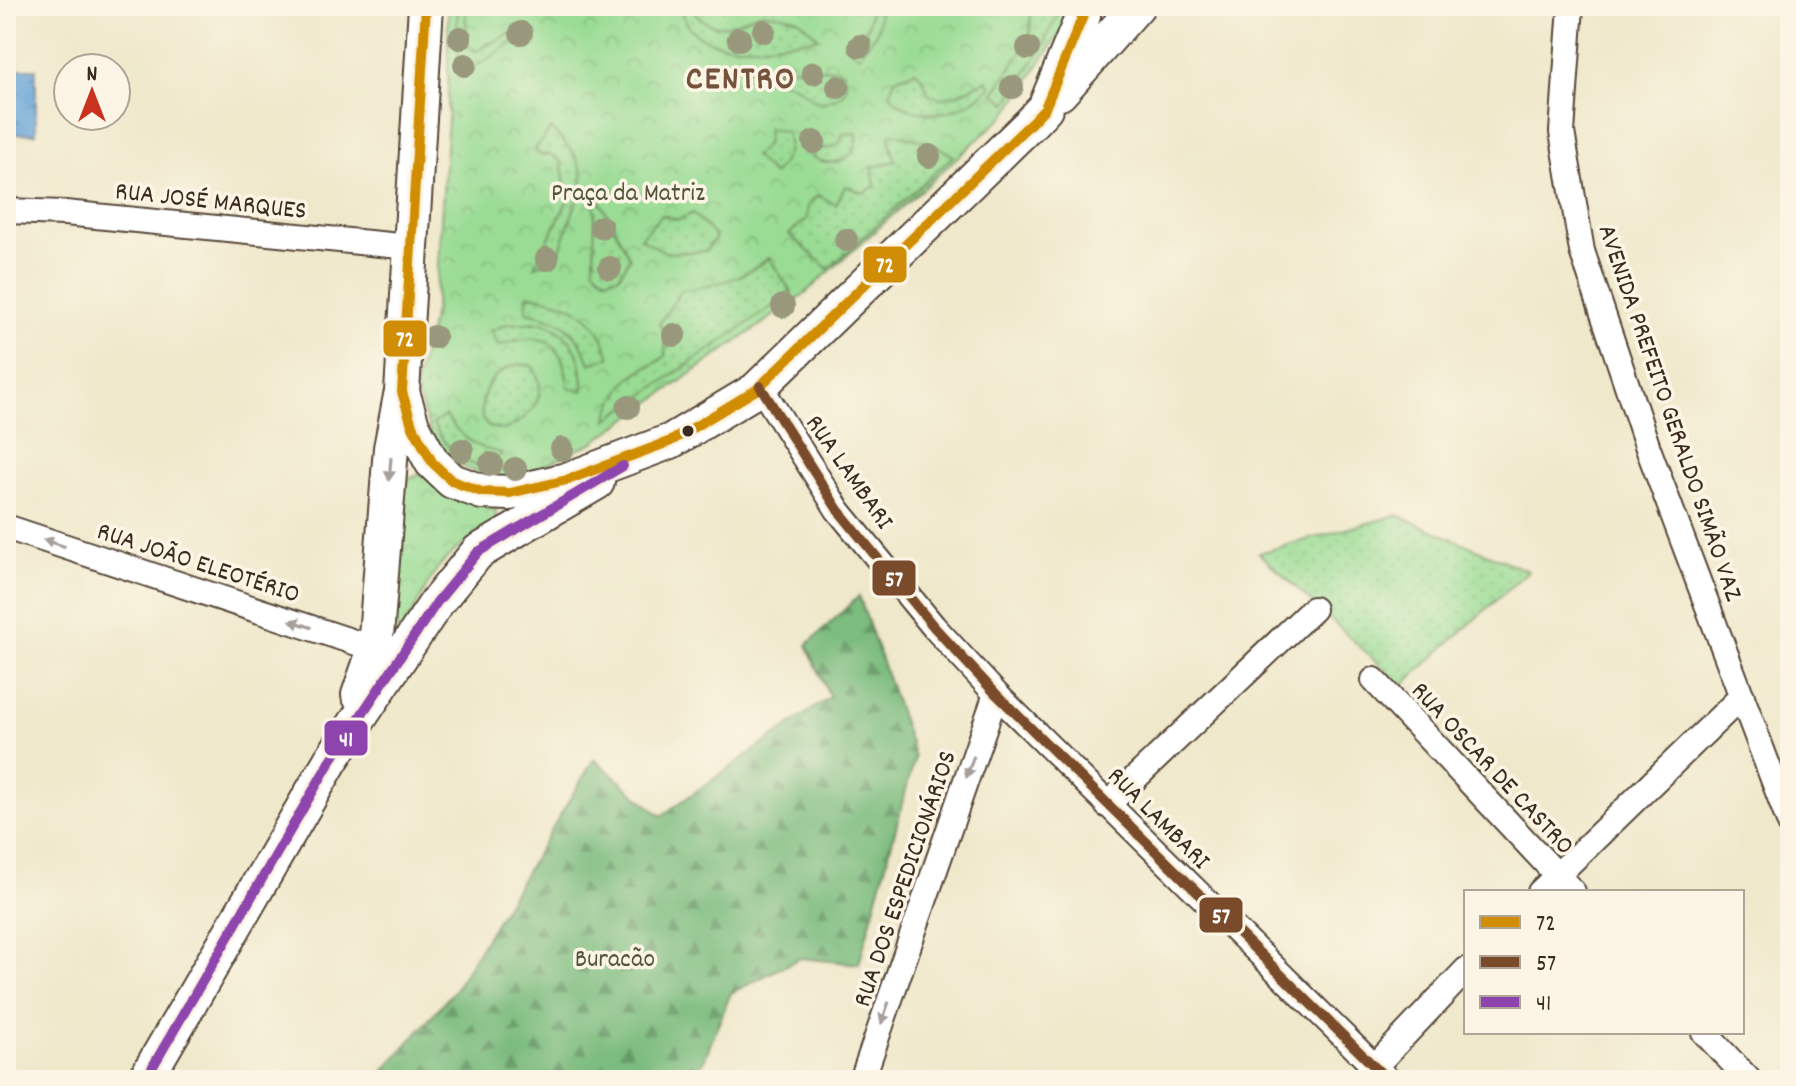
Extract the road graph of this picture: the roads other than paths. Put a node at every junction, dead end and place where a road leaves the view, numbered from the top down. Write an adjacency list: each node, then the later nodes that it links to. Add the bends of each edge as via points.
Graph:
1 (1083, 6): 5 (main road)
2 (1137, 6): 5 (main road)
3 (1571, 6): 16 (street, AVENIDA PREFEITO GERALDO SIMÃO VAZ, via 1562,132 1582,251 1649,451)
4 (424, 10): 7 (main road)
5 (1045, 108): 8 (main road)
6 (6, 211): 7 (street, RUA JOSÉ MARQUES)
7 (410, 247): 9 (main road)
8 (760, 386): 10 (main road); 15 (street, RUA LAMBARI, via 838,510)
9 (402, 392): 10 (main road, via 432,462 452,481 482,492 510,493 567,480); 13 (main road, one-way to 13, via 391,448)
10 (649, 450): 17 (main road, via 478,552 437,602)
11 (6, 527): 13 (street, RUA JOÃO ELEOTÉRIO, one-way to 11)
12 (1313, 609): 18 (street)
13 (375, 649): 17 (main road)
14 (1374, 680): 20 (street, RUA OSCAR DE CASTRO)
15 (996, 694): 18 (street, RUA LAMBARI); 25 (street, RUA DOS ESPEDICIONÁRIOS, one-way to 25)
16 (1742, 696): 19 (street, AVENIDA PREFEITO GERALDO SIMÃO VAZ); 20 (street)
17 (331, 760): 24 (main road)
18 (1107, 805): 23 (street, RUA LAMBARI)
19 (1790, 824)
20 (1557, 886)
21 (1464, 972): 23 (street)
22 (1706, 1034): 26 (street)
23 (1374, 1076)
24 (145, 1080)
25 (862, 1080)
26 (1749, 1080)

